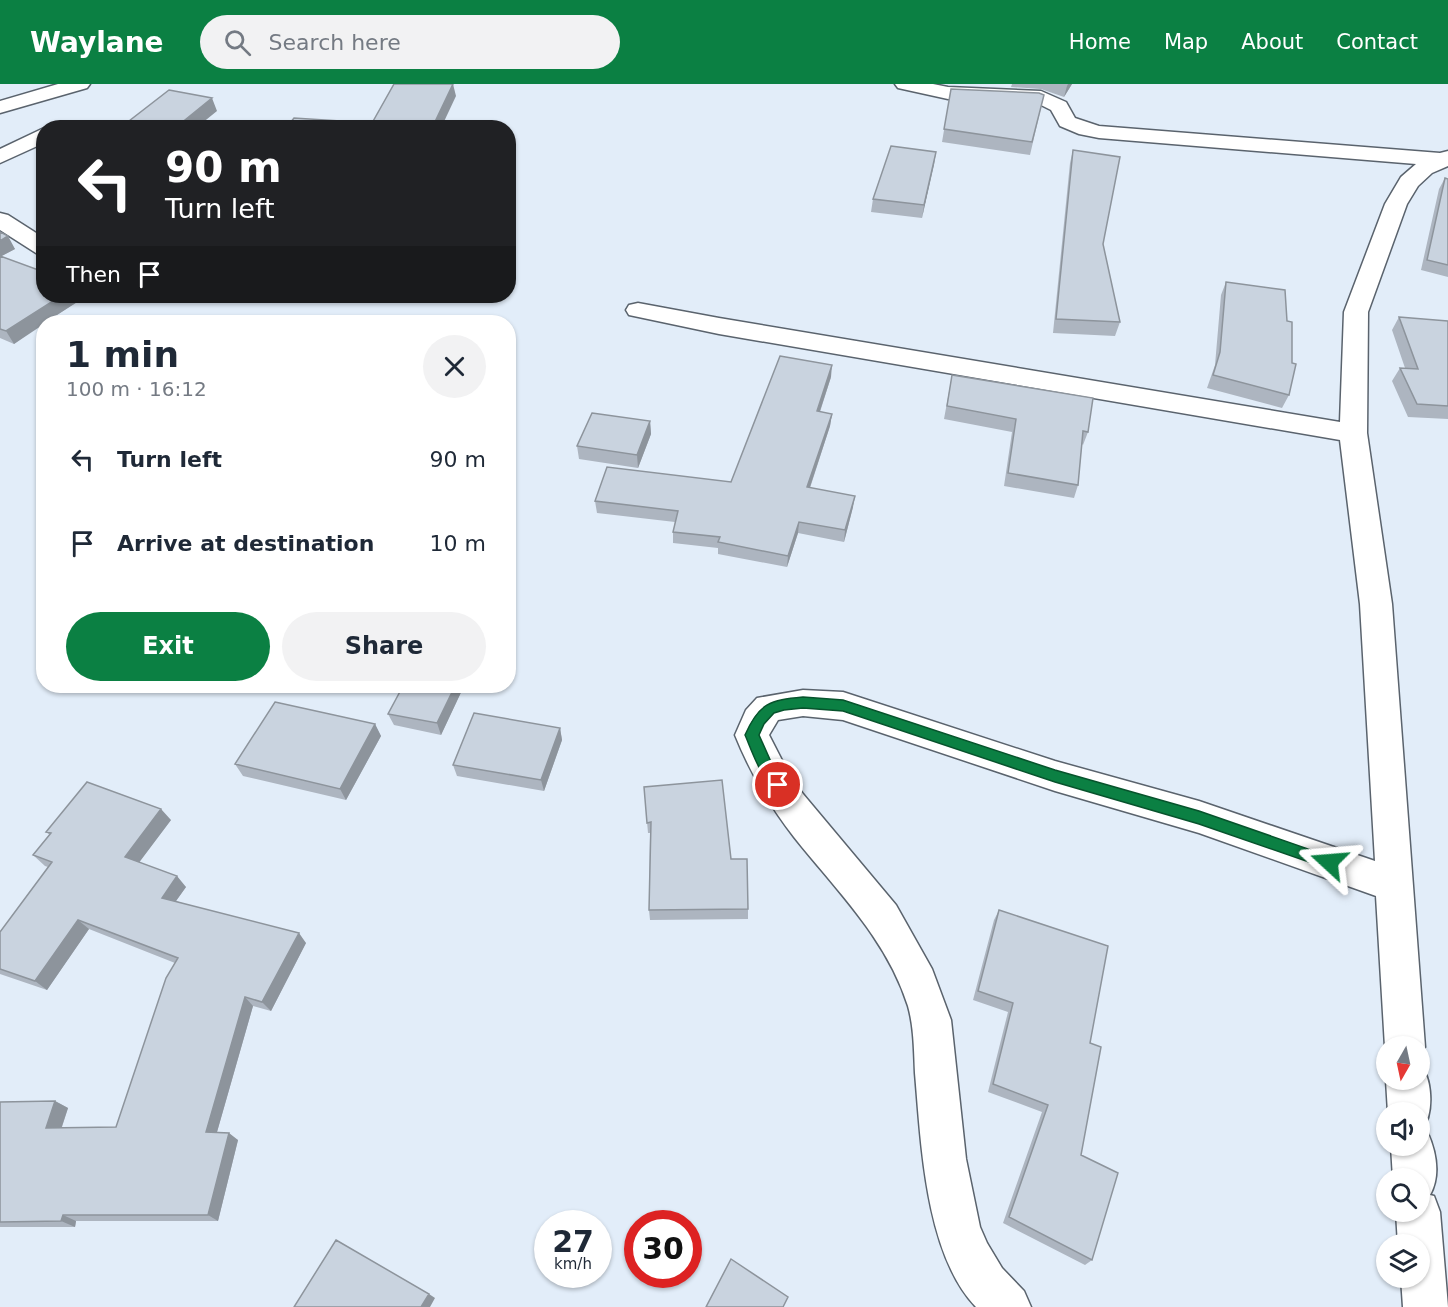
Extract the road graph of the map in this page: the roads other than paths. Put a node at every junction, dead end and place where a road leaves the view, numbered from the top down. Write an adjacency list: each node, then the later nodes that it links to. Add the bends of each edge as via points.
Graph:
1 (905, 84): 7 (street, via 948,93 1041,97 1059,105 1067,122 1099,132)
2 (76, 85): 3 (street); 4 (street)
3 (0, 107)
4 (59, 119)
5 (36, 138): 6 (street)
6 (0, 157)
7 (1446, 159): 11 (street, via 1424,168 1409,182 1396,204 1356,312)
8 (0, 220): 9 (street)
9 (36, 243)
10 (638, 310): 11 (street)
11 (1353, 433): 12 (street, via 1376,604)
12 (1394, 885): 13 (street); 15 (street, via 1199,818 1055,776 843,706 803,703 769,708 752,735 766,767 802,820 878,910 906,958 928,1009 946,1169 960,1232 968,1255)
13 (1404, 1036)
14 (1419, 1222): 16 (street)
15 (998, 1304)
16 (1426, 1307)

